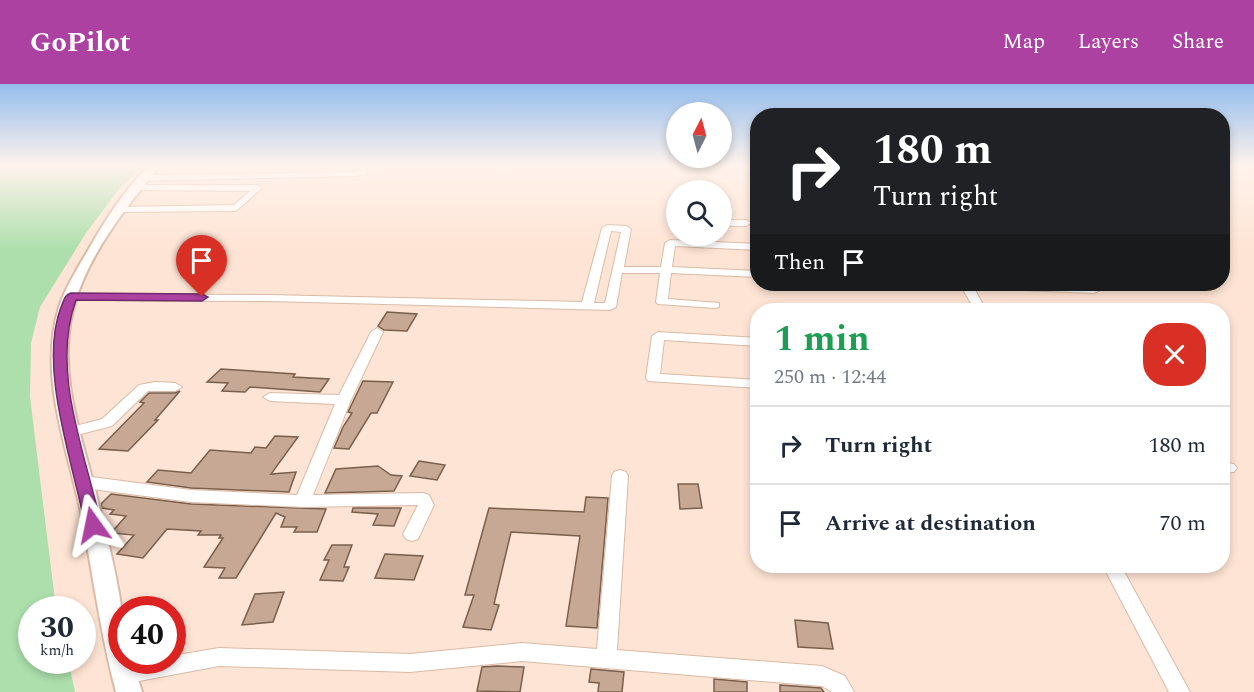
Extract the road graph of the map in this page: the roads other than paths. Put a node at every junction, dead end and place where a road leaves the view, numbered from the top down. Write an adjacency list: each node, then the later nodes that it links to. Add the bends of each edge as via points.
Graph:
1 (130, 194): 4 (street)
2 (169, 194): 5 (street)
3 (251, 194): 5 (street, via 236,208)
4 (118, 210): 5 (street); 14 (street)
5 (148, 210)
6 (732, 223): 7 (street)
7 (746, 224)
8 (732, 245): 10 (street)
9 (671, 246): 12 (street)
10 (750, 246)
11 (617, 270): 12 (street); 16 (street, via 610,307); 16 (street, via 626,229 607,228)
12 (666, 270): 13 (street); 15 (street, via 662,302)
13 (750, 274)
14 (71, 297): 16 (street); 23 (street, via 59,346)
15 (715, 305)
16 (587, 306)
17 (376, 332): 22 (street)
18 (750, 342): 19 (street, via 658,336 654,378)
19 (750, 384)
20 (175, 387): 23 (street, via 144,388 107,423)
21 (270, 397): 22 (street)
22 (344, 400): 26 (street)
23 (69, 432): 25 (street)
24 (620, 476): 29 (street)
25 (84, 482): 26 (street, via 191,496); 30 (street)
26 (302, 501): 27 (street, via 423,499 426,505)
27 (412, 534)
28 (1116, 573): 32 (street)
29 (606, 659): 30 (street, via 522,652 410,663 219,657); 31 (street, via 822,676 833,679)
30 (126, 683)
31 (844, 692)
32 (1180, 692)

